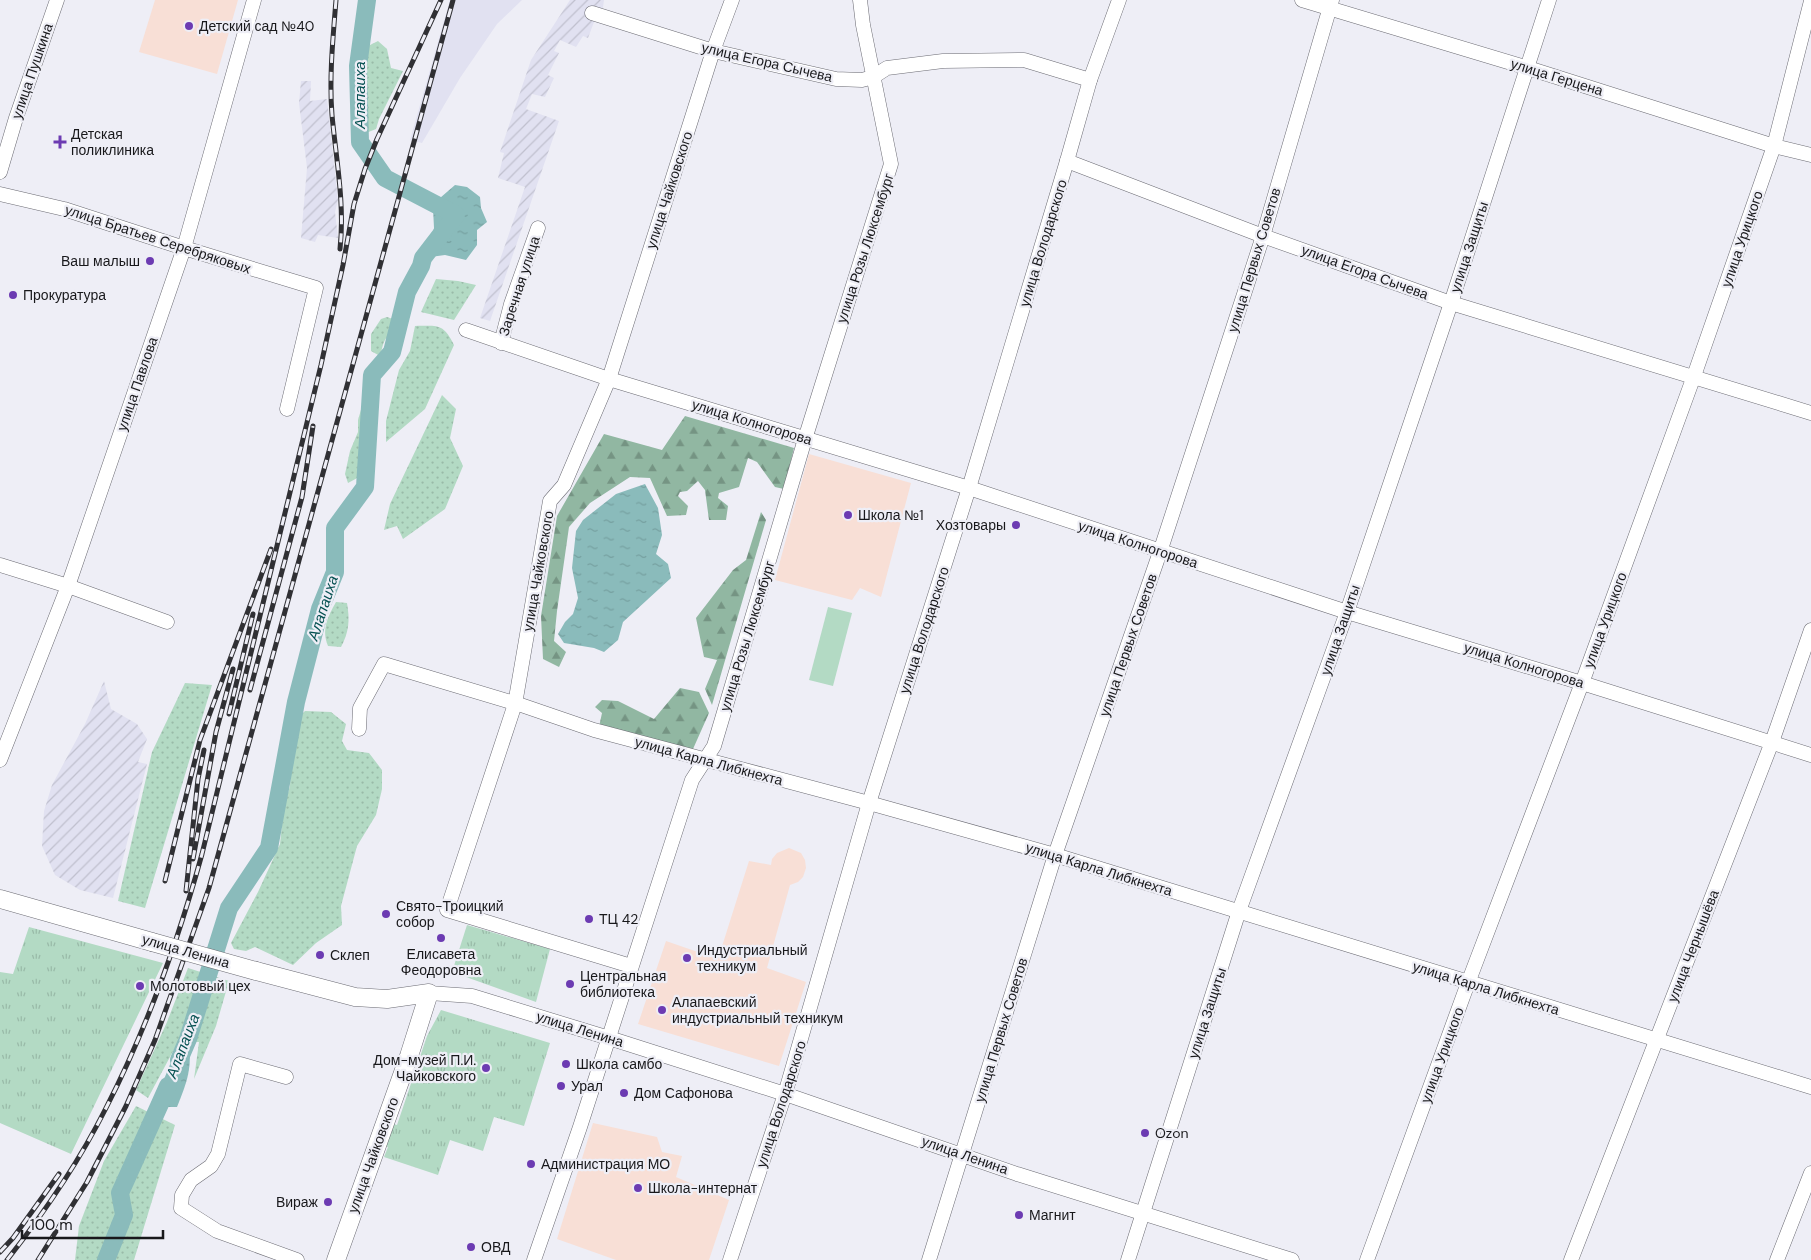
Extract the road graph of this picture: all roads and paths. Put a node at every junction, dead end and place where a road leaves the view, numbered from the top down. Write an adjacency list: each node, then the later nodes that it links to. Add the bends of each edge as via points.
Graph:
1 (57, 0): 18 (street, улица Пушкина)
2 (254, 0): 22 (street, улица Павлова)
3 (732, 0): 11 (street, улица Чайковского)
4 (860, 0): 13 (street, улица Розы Люксембург)
5 (1118, 0): 14 (street, улица Володарского)
6 (1302, 0): 9 (street, улица Герцена)
7 (1549, 0): 12 (street, улица Защиты)
8 (1811, 1): 15 (street, улица Урицкого)
9 (1330, 4): 12 (street, улица Герцена); 21 (street, улица Первых Советов)
10 (592, 13): 11 (street, улица Егора Сычева)
11 (713, 51): 13 (street, улица Егора Сычева, via 836,79); 27 (street, улица Чайковского)
12 (1528, 68): 15 (street, улица Герцена); 23 (street, улица Защиты)
13 (873, 77): 14 (street, улица Егора Сычева, via 887,68 943,61 1024,60); 30 (street, улица Розы Люксембург, via 891,164)
14 (1090, 80): 17 (street, улица Володарского)
15 (1774, 146): 16 (street, улица Герцена); 26 (street, улица Урицкого)
16 (1811, 155)
17 (1067, 161): 21 (street, улица Егора Сычева); 31 (street, улица Володарского)
18 (0, 172)
19 (0, 194): 22 (street, улица Братьев Серебряковых, via 64,209)
20 (538, 228): 25 (street, Заречная улица)
21 (1263, 236): 23 (street, улица Егора Сычева); 32 (street, улица Первых Советов)
22 (184, 248): 28 (street, улица Братьев Серебряковых, via 316,288); 34 (street, улица Павлова)
23 (1451, 303): 26 (street, улица Егора Сычева); 35 (street, улица Защиты)
24 (466, 330): 25 (street, улица Колногорова)
25 (501, 343): 27 (street, улица Колногорова)
26 (1694, 376): 29 (street, улица Егора Сычева); 38 (street, улица Урицкого)
27 (609, 379): 30 (street, улица Колногорова); 39 (street, улица Чайковского, via 564,485 550,501)
28 (287, 409)
29 (1811, 413)
30 (805, 438): 31 (street, улица Колногорова); 43 (street, улица Розы Люксембург, via 714,746)
31 (969, 488): 32 (street, улица Колногорова); 45 (street, улица Володарского)
32 (1160, 552): 35 (street, улица Колногорова); 46 (street, улица Первых Советов)
33 (0, 565): 34 (street)
34 (68, 586): 36 (street); 44 (street, улица Павлова)
35 (1347, 612): 38 (street, улица Колногорова); 48 (street, улица Защиты)
36 (167, 622)
37 (1811, 630): 41 (street, улица Чернышёва)
38 (1582, 682): 41 (street, улица Колногорова); 50 (street, улица Урицкого)
39 (515, 704): 40 (street, улица Карла Либкнехта, via 384,664 360,708); 43 (street, улица Карла Либкнехта, via 594,730); 49 (street, улица Чайковского, via 447,910)
40 (358, 729)
41 (1772, 742): 42 (street, улица Колногорова); 54 (street, улица Чернышёва)
42 (1811, 755)
43 (705, 759): 45 (street, улица Карла Либкнехта); 49 (street, улица Розы Люксембург, via 692,780)
44 (0, 760)
45 (869, 803): 46 (street, улица Карла Либкнехта); 58 (street, улица Володарского)
46 (1055, 856): 48 (street, улица Карла Либкнехта); 59 (street, улица Первых Советов)
47 (0, 898): 52 (main road, улица Ленина, bridge, via 256,971 355,996)
48 (1239, 911): 50 (street, улица Карла Либкнехта); 61 (street, улица Защиты)
49 (631, 966): 53 (street, улица Розы Люксембург)
50 (1468, 983): 54 (street, улица Карла Либкнехта); 69 (street, улица Урицкого)
51 (429, 993): 52 (main road, улица Ленина); 53 (street, улица Ленина, via 472,996); 55 (main road, улица Чайковского)
52 (387, 999): 55 (main road, via 408,1009 411,1030)
53 (609, 1038): 58 (street, улица Ленина); 64 (street, улица Розы Люксембург)
54 (1657, 1039): 57 (street, улица Карла Либкнехта); 70 (street, улица Чернышёва)
55 (409, 1056): 63 (main road, улица Чайковского)
56 (286, 1078): 62 (street, via 240,1064 218,1154 211,1166 191,1180 182,1195 180,1208 217,1230)
57 (1811, 1087)
58 (785, 1094): 59 (street, улица Ленина); 65 (street, улица Володарского)
59 (963, 1154): 61 (street, улица Ленина); 66 (street, улица Первых Советов)
60 (1811, 1173): 71 (street)
61 (1143, 1213): 67 (street, улица Защиты); 68 (street, улица Ленина)
62 (297, 1260)
63 (336, 1260)
64 (534, 1260)
65 (730, 1260)
66 (929, 1260)
67 (1128, 1260)
68 (1292, 1260)
69 (1367, 1260)
70 (1571, 1260)
71 (1777, 1260)

